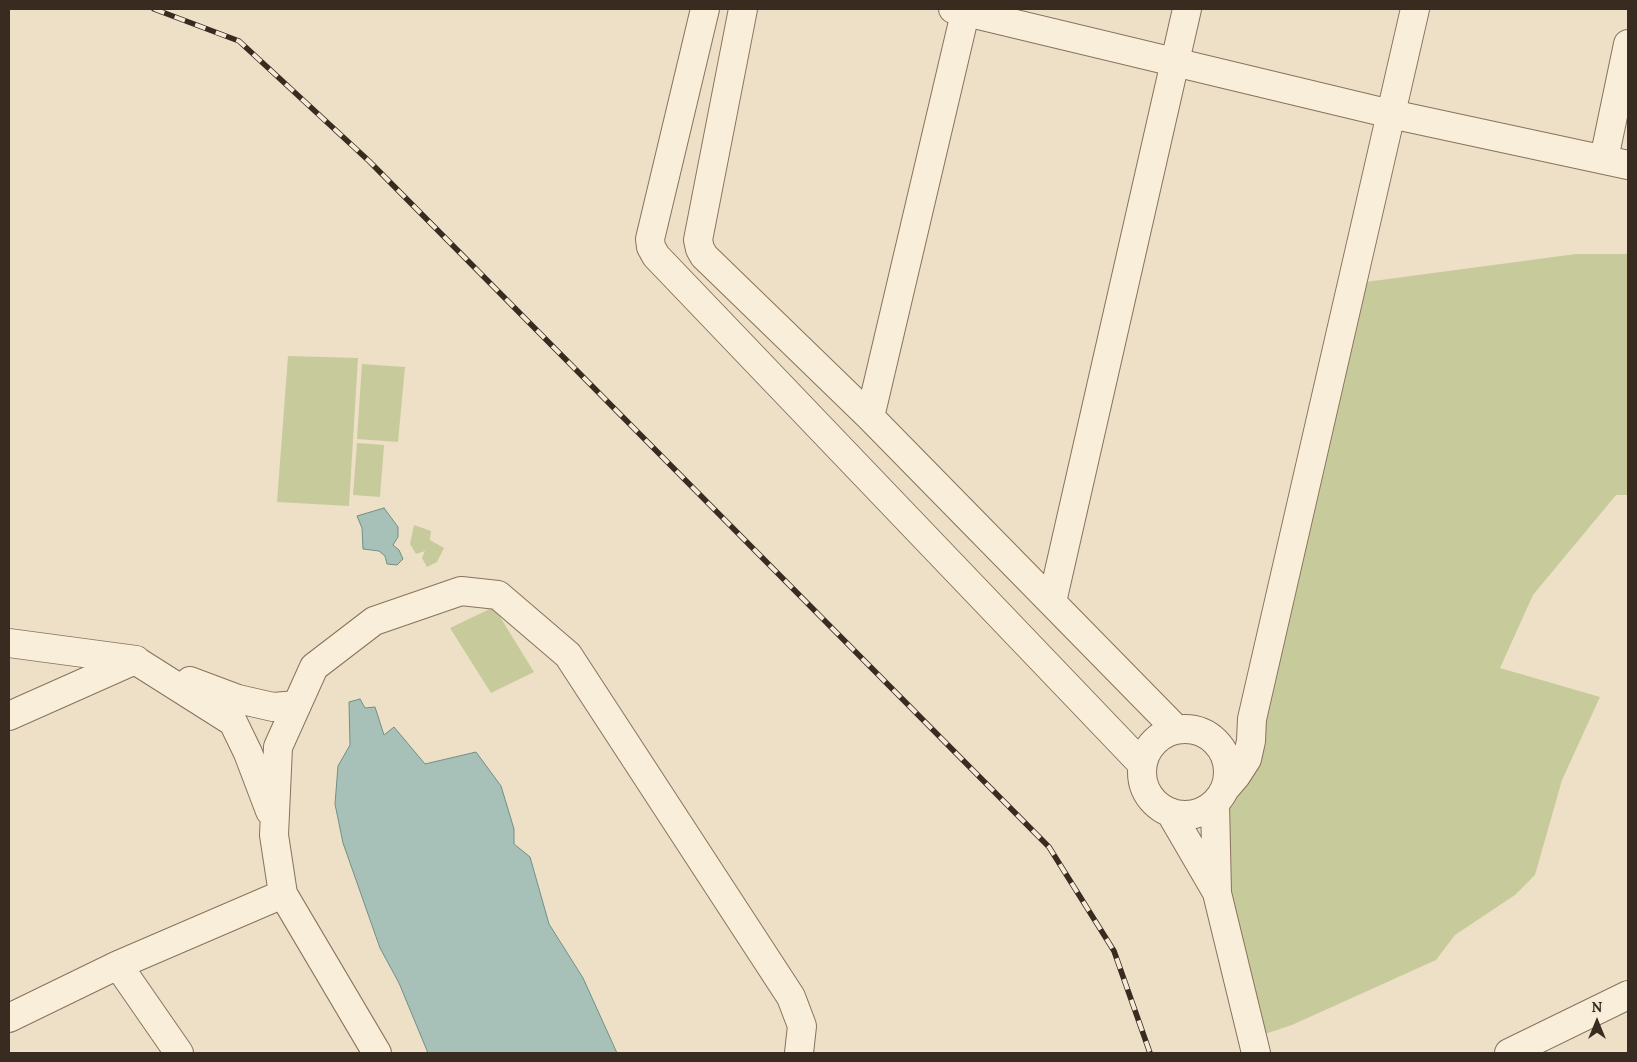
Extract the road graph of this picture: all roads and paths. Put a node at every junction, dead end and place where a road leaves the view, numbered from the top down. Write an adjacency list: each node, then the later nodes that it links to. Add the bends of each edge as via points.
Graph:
1 (705, 9): 10 (street, via 650,239)
2 (744, 9): 11 (street, via 698,240)
3 (1187, 9): 7 (street)
4 (1415, 9): 8 (street)
5 (961, 10): 7 (street); 12 (street)
6 (1628, 44): 9 (street)
7 (1174, 62): 8 (street); 13 (street)
8 (1391, 114): 9 (street); 18 (street)
9 (1616, 162)
10 (651, 247): 11 (street); 21 (street, via 662,263)
11 (700, 249): 12 (street)
12 (870, 418): 13 (street)
13 (1052, 602): 19 (street)
14 (9, 643): 15 (street)
15 (135, 660): 16 (street, via 238,699 272,707); 17 (street); 24 (street, via 233,722)
16 (297, 704): 24 (street, via 278,747); 32 (street, via 314,667 374,621 461,591 498,595 568,655 791,996 802,1026)
17 (9, 716)
18 (1252, 719): 20 (street); 22 (street, via 1247,759)
19 (1176, 729): 20 (street, via 1193,729 1209,736); 21 (street, via 1160,736 1148,748)
20 (1221, 748): 22 (street, via 1228,769)
21 (1142, 764): 23 (street, via 1143,784 1153,801)
22 (1219, 797): 23 (street, via 1193,814); 25 (street)
23 (1170, 812): 25 (street)
24 (275, 822): 26 (street)
25 (1217, 893): 33 (street)
26 (283, 894): 27 (street); 31 (street)
27 (118, 965): 29 (street); 30 (street)
28 (1628, 995): 34 (street)
29 (9, 1018)
30 (179, 1053)
31 (377, 1053)
32 (799, 1053)
33 (1256, 1053)
34 (1509, 1053)

